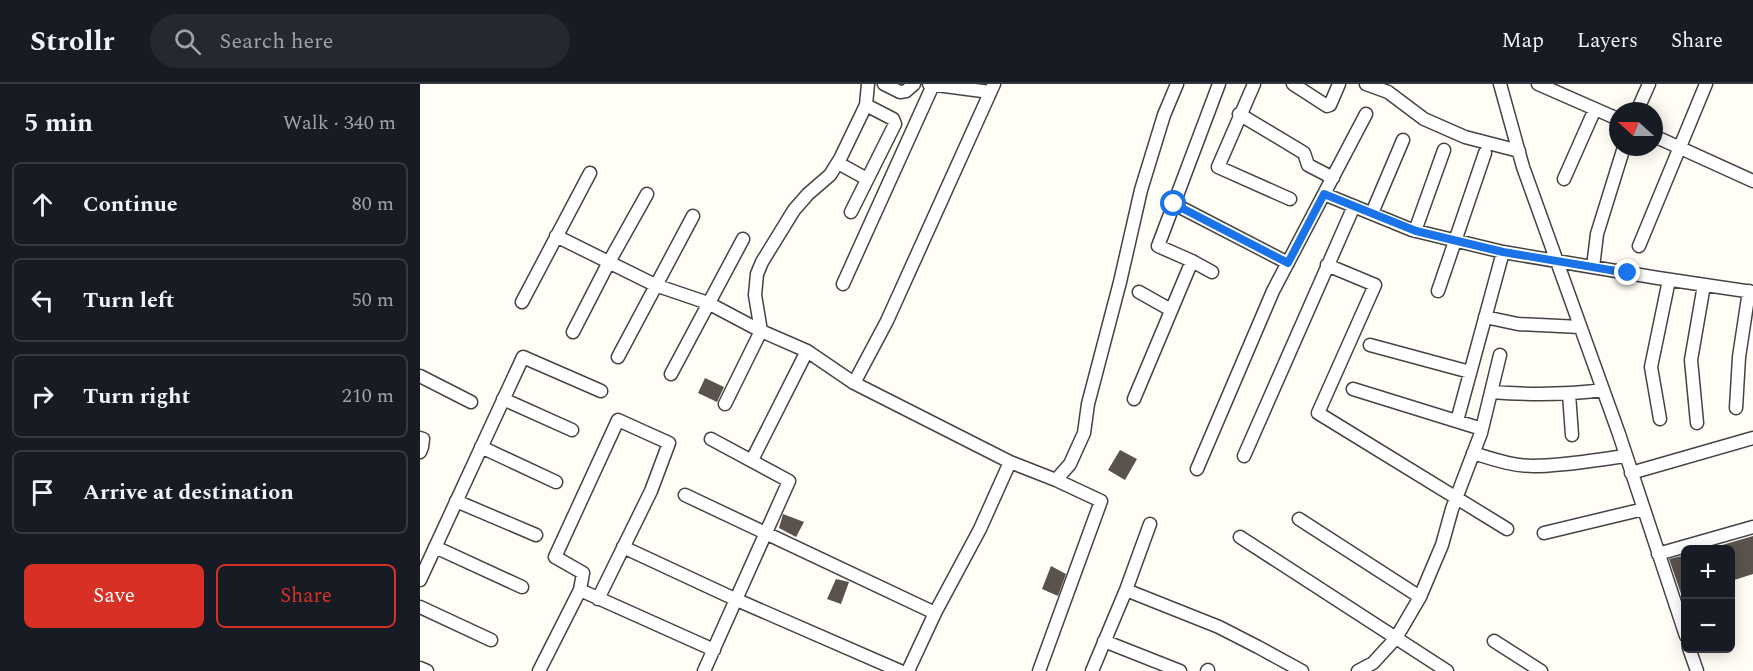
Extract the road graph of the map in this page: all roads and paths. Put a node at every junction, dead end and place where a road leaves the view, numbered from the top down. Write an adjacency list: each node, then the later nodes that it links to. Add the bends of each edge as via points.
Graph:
1 (868, 84): 17 (street)
2 (884, 84): 3 (street, via 900,92)
3 (914, 84)
4 (931, 84): 15 (street); 57 (street)
5 (1177, 84): 106 (street, via 1141,190 1084,433 1070,464)
6 (1220, 84): 38 (street)
7 (1254, 84): 19 (street)
8 (1293, 84): 9 (street, via 1327,106)
9 (1339, 84)
10 (1366, 84): 26 (street, via 1388,92 1424,119 1465,137)
11 (1500, 84): 26 (street)
12 (1538, 84): 18 (street)
13 (1649, 84): 16 (street)
14 (1706, 84): 24 (street)
15 (992, 88): 77 (street, via 887,321)
16 (1641, 102)
17 (866, 105): 29 (street); 31 (street, via 893,119 895,124)
18 (1595, 109): 21 (street); 33 (street)
19 (1239, 114): 32 (street, via 1304,153 1308,165); 37 (street, via 1218,167)
20 (1366, 114): 32 (street)
21 (1609, 115)
22 (1403, 140): 41 (street)
23 (1663, 140): 24 (street)
24 (1679, 147): 34 (street); 47 (street)
25 (1444, 150): 43 (street)
26 (1518, 151): 50 (street)
27 (1485, 153): 46 (street)
28 (1621, 156): 54 (street, via 1597,234)
29 (838, 163): 31 (street); 68 (street, via 830,176 794,210 762,262 755,295)
30 (590, 173): 44 (street)
31 (867, 178): 40 (street)
32 (1333, 178): 36 (street)
33 (1564, 179)
34 (1753, 181)
35 (647, 194): 51 (street)
36 (1324, 194): 39 (street); 52 (street)
37 (1290, 200)
38 (1174, 204): 49 (street, via 1158,246); 52 (street)
39 (1354, 206): 41 (street); 53 (street)
40 (851, 213)
41 (1372, 213): 43 (street)
42 (693, 216): 58 (street)
43 (1416, 231): 46 (street)
44 (556, 236): 51 (street); 63 (street)
45 (742, 239): 64 (street)
46 (1455, 241): 48 (street); 60 (street)
47 (1639, 246)
48 (1503, 252): 50 (street); 66 (street)
49 (1192, 261): 55 (street); 65 (street)
50 (1557, 261): 54 (street); 67 (street)
51 (609, 262): 58 (street); 69 (street)
52 (1288, 263): 104 (street)
53 (1327, 265): 100 (street); 109 (street, via 1375,285 1318,413)
54 (1593, 267): 56 (street)
55 (1212, 272)
56 (1669, 280): 59 (street); 88 (street, via 1651,367)
57 (843, 284)
58 (655, 285): 64 (street); 73 (street)
59 (1704, 285): 61 (street); 90 (street, via 1691,360)
60 (1438, 291)
61 (1751, 291): 87 (street, via 1739,357)
62 (1139, 292): 65 (street)
63 (522, 302)
64 (708, 303): 68 (street); 75 (street)
65 (1171, 310): 84 (street)
66 (1485, 316): 67 (street, via 1518,324); 74 (street)
67 (1580, 327): 79 (street)
68 (761, 331): 71 (street); 86 (street)
69 (573, 332)
70 (1370, 345): 74 (street)
71 (807, 351): 77 (street); 102 (street)
72 (1500, 355): 81 (street)
73 (618, 357)
74 (1470, 372): 89 (street)
75 (671, 374)
76 (420, 376): 85 (street)
77 (854, 383): 103 (street)
78 (1353, 389): 89 (street)
79 (1603, 390): 82 (street); 101 (street)
80 (601, 391): 83 (street, via 523,357)
81 (1491, 392): 82 (street); 91 (street)
82 (1569, 394): 93 (street)
83 (503, 399): 92 (street); 97 (street)
84 (1134, 399)
85 (471, 402)
86 (725, 404)
87 (1736, 408)
88 (1660, 419)
89 (1457, 421): 91 (street)
90 (1697, 423)
91 (1482, 429): 99 (street)
92 (572, 430)
93 (1572, 435)
94 (420, 438): 98 (street)
95 (1753, 438): 105 (street)
96 (711, 439): 102 (street)
97 (481, 447): 107 (street); 110 (street)
98 (420, 452)
99 (1473, 453): 101 (street, via 1532,466); 109 (street)
100 (1244, 456)
101 (1626, 456): 105 (street)
102 (752, 460): 116 (street, via 789,481)
103 (1010, 462): 106 (street); 131 (street)
104 (1197, 469)
105 (1631, 473): 111 (street)
106 (1056, 480): 140 (street, via 1101,501)
107 (556, 482)
108 (685, 495): 116 (street)
109 (1456, 498): 115 (street); 127 (street)
110 (456, 501): 118 (street); 120 (street)
111 (1644, 509): 117 (street); 122 (street)
112 (1299, 519): 127 (street)
113 (1150, 524): 126 (street)
114 (1753, 527): 122 (street)
115 (1507, 530)
116 (765, 533): 129 (street); 131 (street)
117 (1544, 533)
118 (536, 535)
119 (1240, 537): 133 (street)
120 (435, 547): 123 (street); 124 (street)
121 (623, 547): 125 (street, via 669,443 618,420 555,557 583,573); 128 (street); 129 (street)
122 (1658, 554): 132 (street)
123 (420, 580)
124 (522, 587)
125 (580, 590): 128 (street); 142 (street)
126 (1126, 590): 135 (street); 148 (street, via 1219,627)
127 (1420, 597): 133 (street)
128 (598, 599): 137 (street)
129 (737, 600): 137 (street); 144 (street)
130 (420, 607): 134 (street)
131 (935, 613): 145 (street)
132 (1681, 621)
133 (1396, 638): 149 (street, via 1373,663); 150 (street)
134 (491, 640)
135 (1104, 640): 146 (street); 147 (street)
136 (1494, 641): 151 (street)
137 (714, 650): 143 (street)
138 (1691, 653): 152 (street)
139 (420, 668): 141 (street)
140 (1042, 670)
141 (427, 671)
142 (539, 671)
143 (704, 671)
144 (900, 671)
145 (908, 671)
146 (1092, 671)
147 (1180, 671)
148 (1302, 671)
149 (1358, 671)
150 (1447, 671)
151 (1541, 671)
152 (1697, 671)

